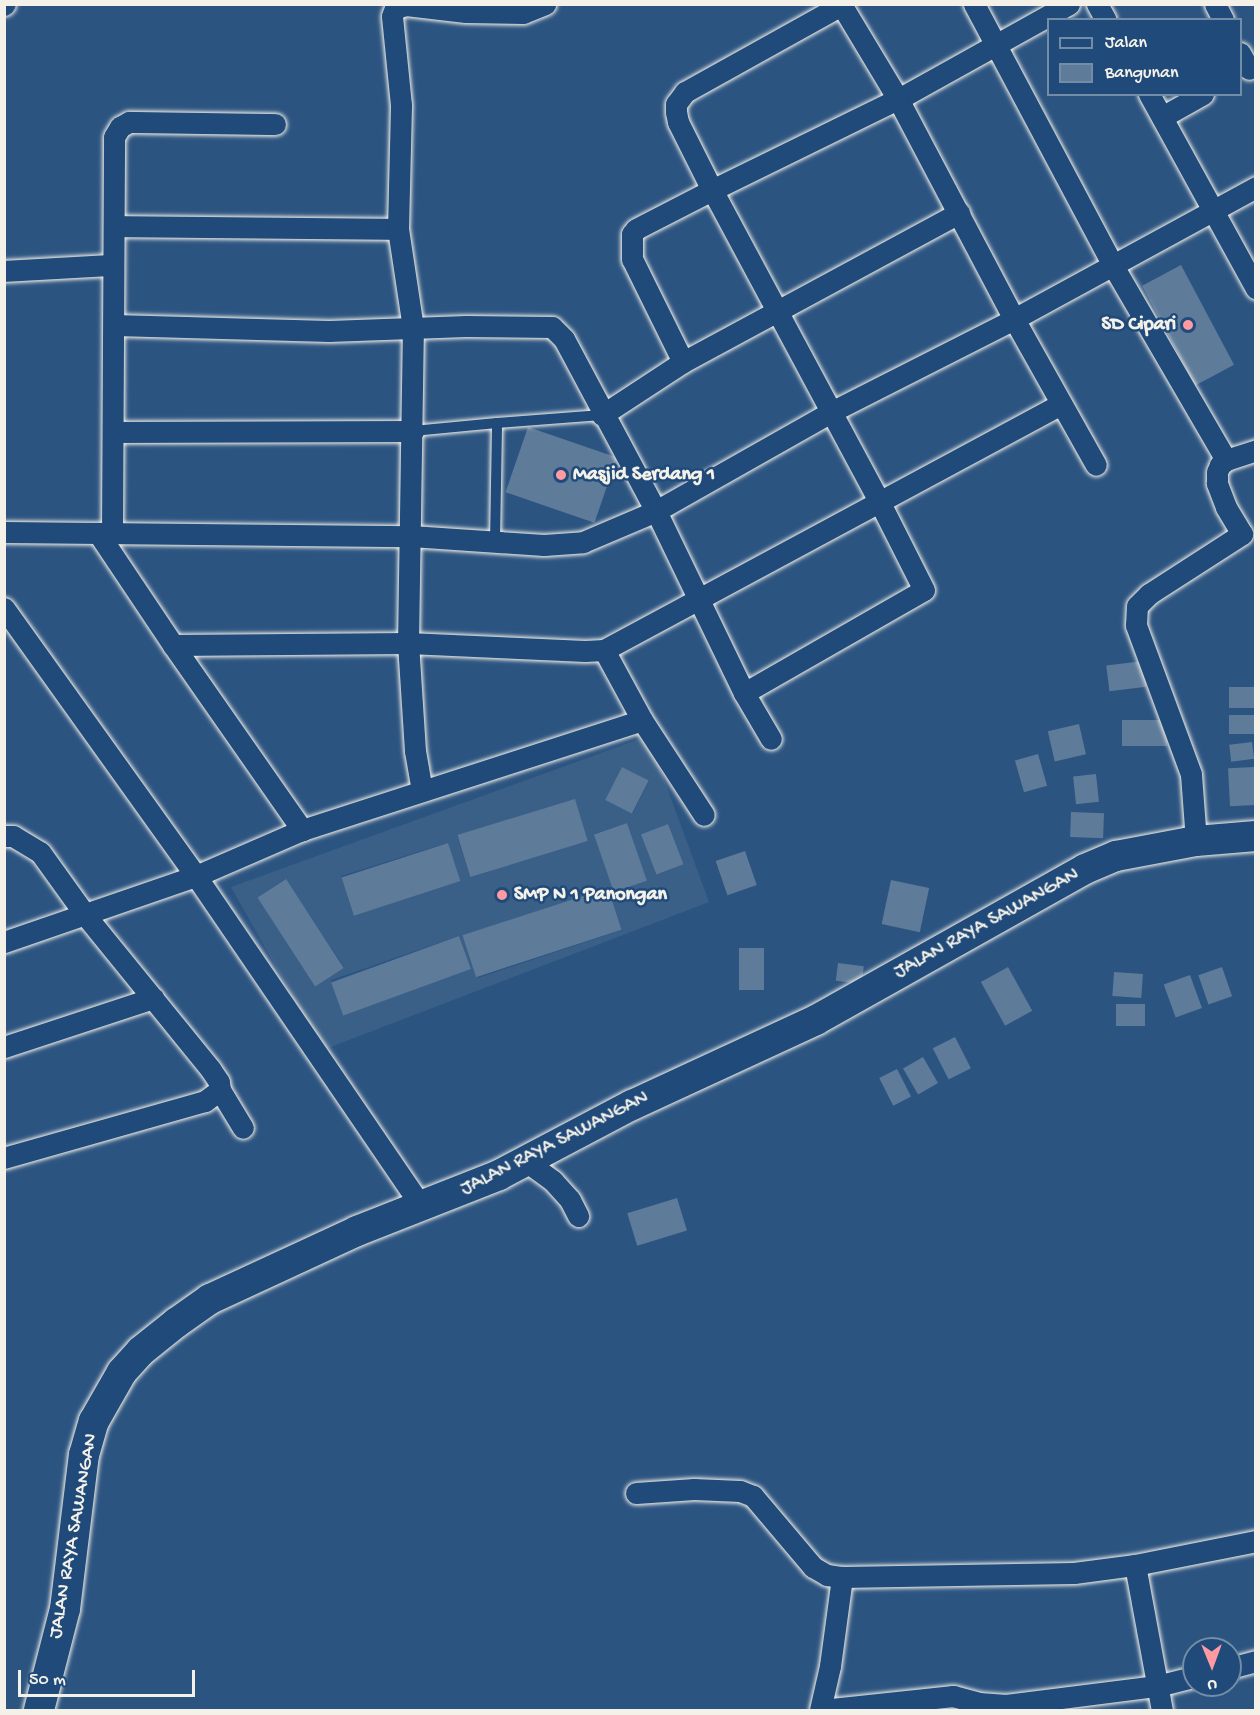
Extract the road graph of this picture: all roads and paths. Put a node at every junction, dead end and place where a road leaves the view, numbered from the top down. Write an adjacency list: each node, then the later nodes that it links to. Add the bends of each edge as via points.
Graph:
1 (545, 4): 20 (street, via 523,13 406,5 393,11 401,105)
2 (974, 4): 9 (street)
3 (1069, 4): 9 (street)
4 (1097, 4): 7 (street)
5 (1215, 4): 8 (street)
6 (841, 5): 12 (street); 16 (street, via 679,98 678,122)
7 (1105, 18)
8 (1222, 18)
9 (995, 48): 12 (street); 21 (street)
10 (1150, 96): 13 (street)
11 (1199, 96): 13 (street)
12 (898, 99): 16 (street); 18 (street)
13 (1162, 117): 17 (street)
14 (275, 124): 19 (street, via 149,121 129,122 120,127 114,137 112,156)
15 (1256, 187): 17 (street)
16 (712, 190): 25 (street); 29 (street, via 636,229 630,242 632,259)
17 (1212, 211): 21 (street); 24 (street)
18 (959, 213): 25 (street); 26 (street)
19 (114, 226): 20 (street); 22 (street)
20 (398, 229): 28 (street)
21 (1112, 264): 26 (street); 37 (street)
22 (113, 265): 23 (street); 27 (street)
23 (4, 272)
24 (1256, 289)
25 (777, 313): 29 (street); 31 (street)
26 (1014, 319): 30 (street); 31 (street)
27 (114, 325): 28 (street, via 329,331); 35 (street)
28 (413, 328): 32 (street, via 552,327 564,339); 34 (street)
29 (684, 363): 32 (street)
30 (1061, 404): 38 (street); 39 (street)
31 (831, 412): 39 (street); 40 (street)
32 (602, 415): 33 (lane); 40 (street)
33 (497, 423): 34 (lane); 45 (lane)
34 (413, 431): 35 (street); 44 (street)
35 (113, 432): 43 (street)
36 (1256, 450): 37 (street)
37 (1226, 460): 42 (street, via 1220,465 1217,483 1226,507)
38 (1096, 465)
39 (879, 501): 46 (street); 51 (street, via 924,590)
40 (656, 511): 45 (street, via 583,542); 46 (street)
41 (4, 532): 43 (street)
42 (1249, 532): 59 (street, via 1149,594 1137,606 1136,625 1191,774)
43 (105, 533): 44 (street); 49 (street)
44 (411, 536): 45 (street); 48 (street)
45 (495, 542)
46 (700, 600): 50 (street); 51 (street)
47 (4, 608): 60 (street)
48 (408, 643): 49 (street); 50 (street); 54 (street, via 415,751)
49 (172, 645): 56 (street)
50 (604, 650): 52 (street)
51 (744, 693): 53 (street)
52 (642, 720): 54 (street); 55 (street)
53 (771, 739)
54 (422, 791): 56 (street)
55 (704, 814)
56 (302, 830): 60 (street)
57 (4, 836): 61 (street, via 13,836 40,852)
58 (1256, 836): 59 (street, JALAN RAYA SAWANGAN)
59 (1196, 841): 68 (street, JALAN RAYA SAWANGAN, via 1116,856 1084,869 816,1020 632,1104)
60 (196, 876): 61 (street); 69 (street)
61 (86, 916): 62 (street); 63 (street)
62 (4, 942)
63 (153, 998): 64 (street); 65 (street, via 211,1070)
64 (4, 1047)
65 (220, 1090): 66 (street); 67 (street, via 205,1101)
66 (243, 1128)
67 (4, 1158)
68 (527, 1162): 69 (street, JALAN RAYA SAWANGAN); 70 (street, via 553,1181)
69 (422, 1207): 77 (street, JALAN RAYA SAWANGAN, via 357,1231 210,1299 141,1351 122,1372 94,1421 84,1455 65,1609)
70 (578, 1216)
71 (636, 1493): 74 (street, via 694,1489 747,1493 762,1504 813,1567)
72 (1256, 1541): 73 (street)
73 (1135, 1565): 74 (street, via 1074,1574); 76 (street)
74 (842, 1577): 78 (street)
75 (1182, 1680): 76 (street)
76 (1157, 1686): 78 (street, via 1006,1705 953,1696); 79 (street)
77 (39, 1710)
78 (821, 1710)
79 (1162, 1710)

